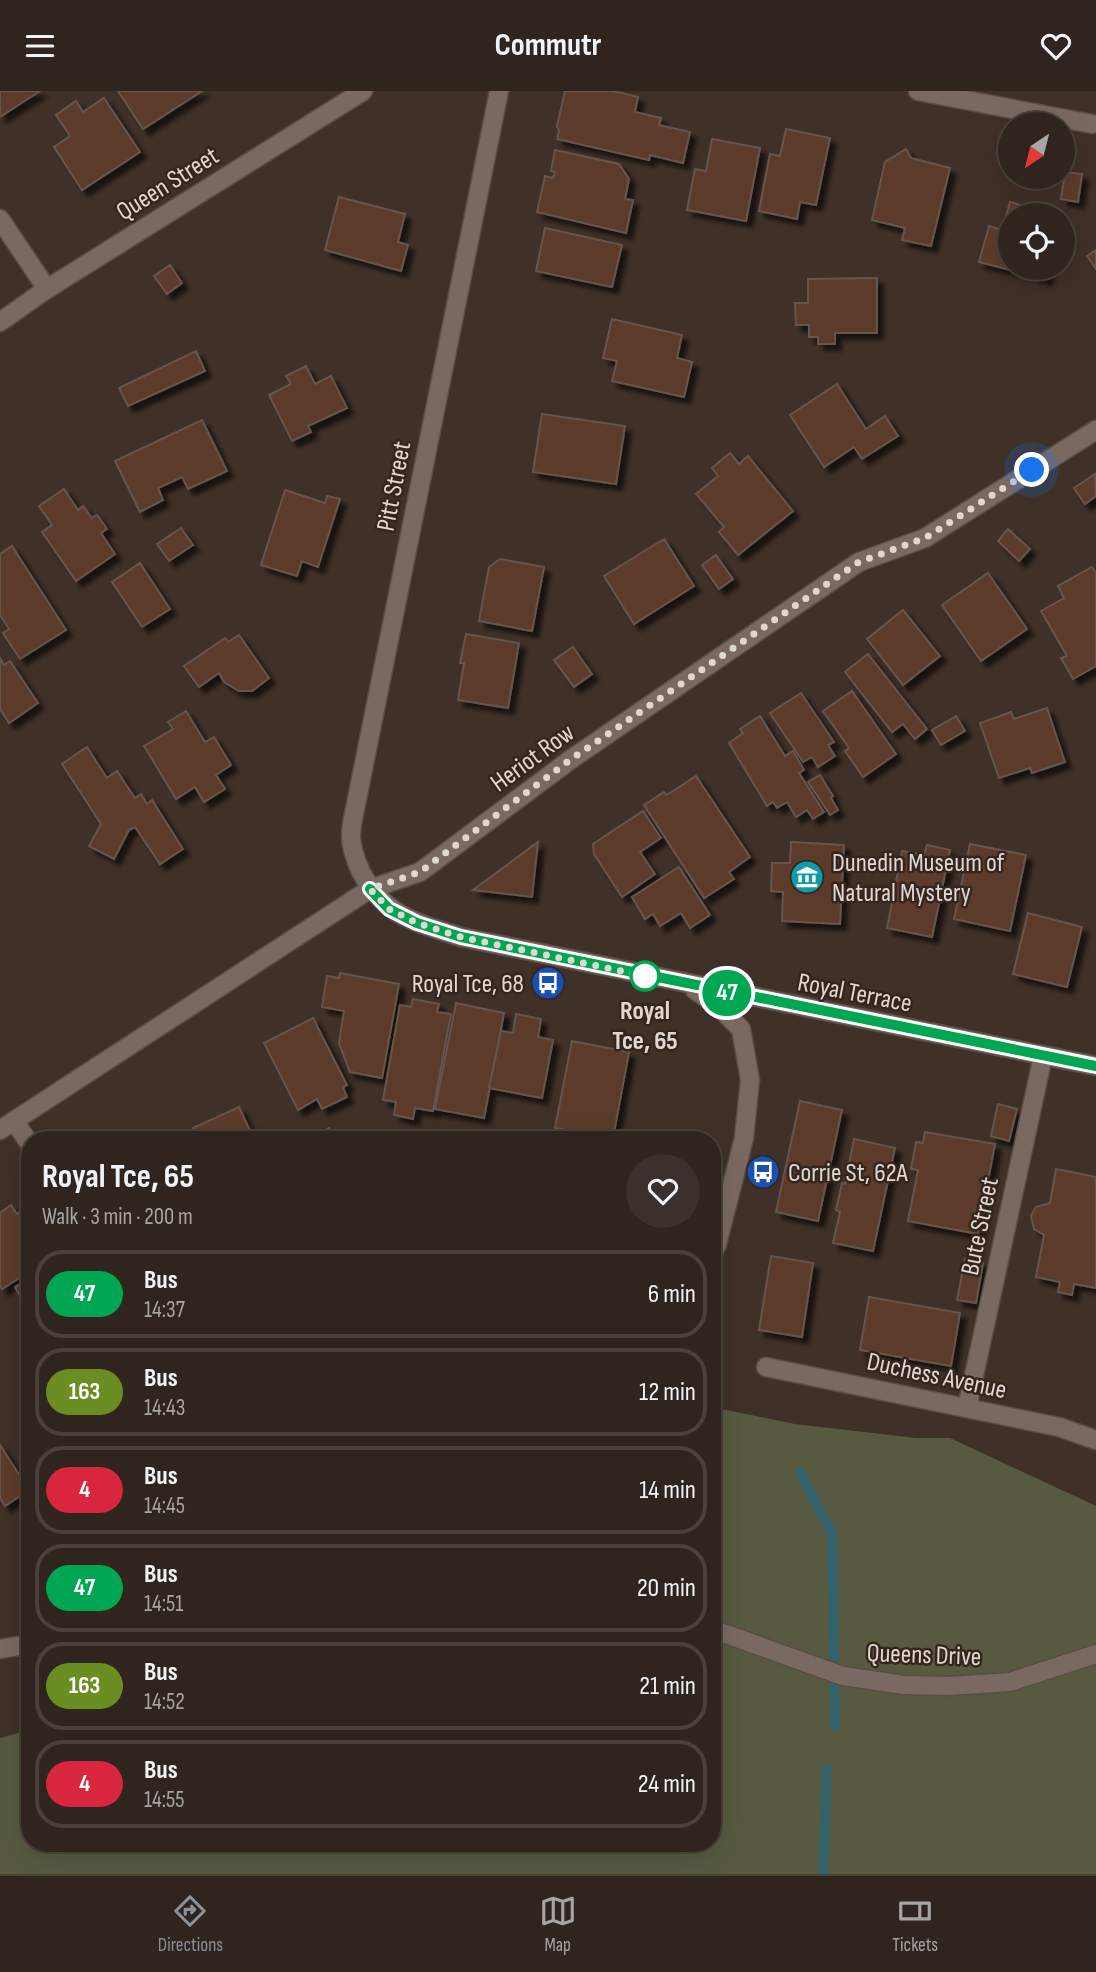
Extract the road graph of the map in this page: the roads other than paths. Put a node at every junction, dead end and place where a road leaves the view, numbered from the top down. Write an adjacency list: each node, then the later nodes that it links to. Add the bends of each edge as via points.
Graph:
1 (363, 91): 6 (street, Queen Street)
2 (499, 91): 9 (street, Pitt Street, via 355,804 351,838 356,862)
3 (918, 91): 4 (street)
4 (1092, 124)
5 (0, 219): 6 (street)
6 (47, 289): 7 (street, Queen Street)
7 (0, 322)
8 (1096, 430): 9 (street, Heriot Row, via 925,538 859,562 570,760 420,872)
9 (370, 889): 10 (street, Royal Terrace, via 389,909 461,937); 13 (street, Heriot Row)
10 (686, 985): 11 (street, Royal Terrace); 15 (street, via 717,1005 741,1029 750,1080 744,1138)
11 (1043, 1056): 12 (street, Royal Terrace); 17 (street, Bute Street)
12 (1096, 1066)
13 (7, 1125): 14 (street)
14 (21, 1137)
15 (721, 1228)
16 (766, 1367): 17 (street, Duchess Avenue)
17 (967, 1408): 18 (street, Duchess Avenue, via 1059,1427)
18 (1096, 1440)
19 (721, 1632): 22 (street, Queens Drive, via 843,1676 904,1685 1010,1682)
20 (21, 1645): 21 (street)
21 (0, 1649)
22 (1096, 1654)

